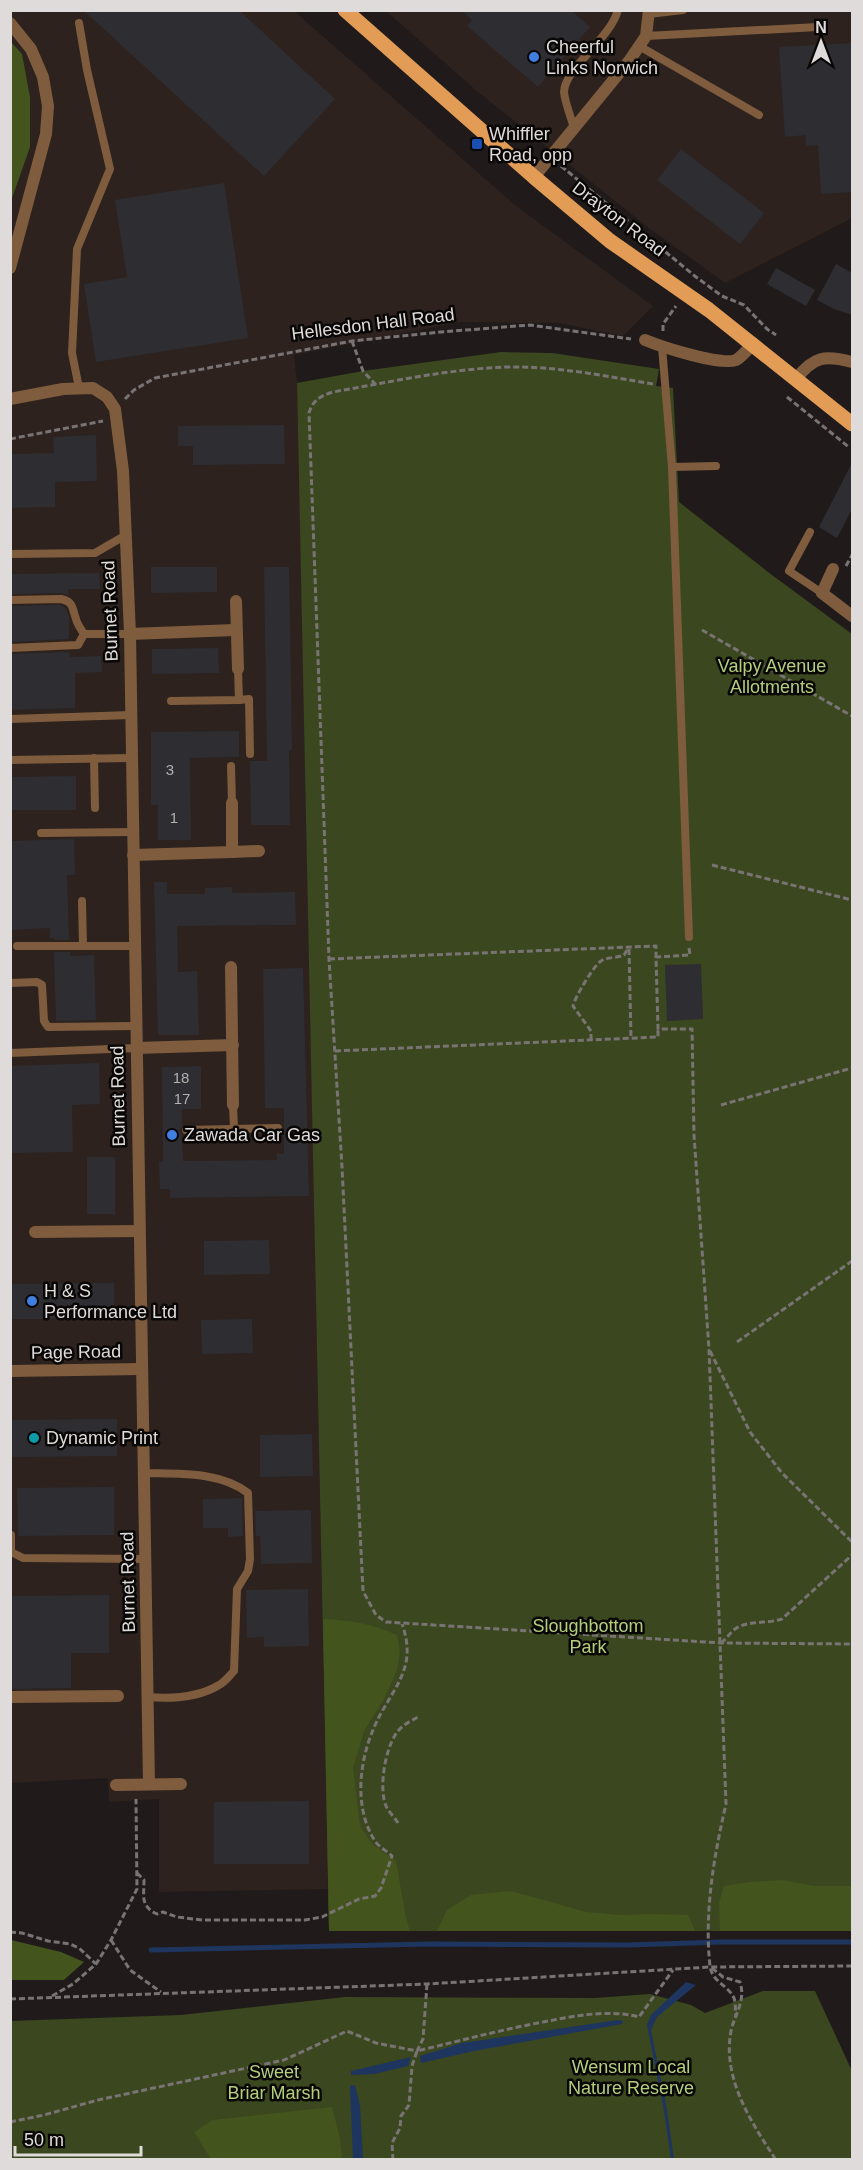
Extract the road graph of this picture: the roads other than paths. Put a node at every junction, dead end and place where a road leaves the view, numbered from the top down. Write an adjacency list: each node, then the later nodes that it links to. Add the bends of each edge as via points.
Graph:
1 (345, 10): 11 (main road, Drayton Road)
2 (618, 10): 10 (lane, via 608,32 566,80 564,92)
3 (682, 10): 4 (lane)
4 (649, 12): 8 (street)
5 (10, 23): 12 (street, via 31,49 43,76 48,106 45,134)
6 (79, 23): 18 (lane, via 110,169 77,249 72,353)
7 (818, 27): 8 (lane)
8 (642, 41): 9 (lane); 10 (street)
9 (759, 115)
10 (574, 128): 11 (street)
11 (534, 177): 14 (main road, Drayton Road, via 610,241)
12 (10, 268)
13 (645, 340): 15 (street)
14 (753, 343): 15 (street, via 742,356 725,362); 17 (main road, Drayton Road)
15 (662, 347): 22 (lane)
16 (852, 362): 17 (street, via 820,358)
17 (796, 379): 20 (main road, Drayton Road)
18 (79, 388): 19 (street); 24 (street, Burnet Road, via 93,388 107,397 116,414)
19 (10, 399)
20 (852, 424)
21 (716, 466): 22 (lane)
22 (672, 467): 53 (lane)
23 (810, 532): 27 (lane, via 789,571)
24 (126, 535): 25 (lane, via 95,553); 33 (street, Burnet Road)
25 (10, 554)
26 (833, 569): 27 (street)
27 (822, 593): 30 (street)
28 (10, 600): 32 (lane, via 69,601)
29 (236, 601): 31 (street)
30 (852, 616)
31 (235, 630): 33 (street); 35 (street)
32 (84, 634): 33 (lane); 34 (lane, via 78,645)
33 (130, 634): 38 (street, Burnet Road)
34 (10, 648)
35 (238, 669): 36 (lane)
36 (239, 700): 37 (lane); 40 (lane, via 249,699)
37 (171, 701)
38 (131, 715): 39 (lane); 42 (street, Burnet Road)
39 (10, 719)
40 (250, 754)
41 (94, 758): 42 (lane); 43 (lane); 46 (lane)
42 (131, 758): 47 (street, Burnet Road)
43 (10, 760)
44 (231, 766): 45 (lane)
45 (232, 803): 50 (street)
46 (95, 808)
47 (132, 832): 48 (lane); 51 (street, Burnet Road)
48 (41, 833)
49 (259, 851): 50 (street)
50 (232, 852): 51 (street)
51 (133, 855): 56 (street, Burnet Road)
52 (82, 901): 55 (lane)
53 (689, 937)
54 (17, 946): 55 (lane)
55 (83, 946): 56 (lane)
56 (134, 946): 59 (street, Burnet Road)
57 (231, 967): 60 (street)
58 (10, 983): 59 (lane, via 42,985 44,1022 48,1027)
59 (135, 1026): 61 (street, Burnet Road)
60 (232, 1045): 61 (street); 63 (street)
61 (136, 1048): 62 (lane); 67 (street, Burnet Road)
62 (10, 1053)
63 (233, 1105): 65 (lane)
64 (278, 1128): 65 (lane)
65 (234, 1129): 66 (lane)
66 (186, 1130)
67 (139, 1231): 68 (street); 69 (street, Burnet Road)
68 (35, 1232)
69 (141, 1369): 70 (street, Page Road); 71 (street, Burnet Road)
70 (10, 1371)
71 (144, 1473): 73 (street, Burnet Road); 76 (lane, via 195,1475 225,1482 248,1493 250,1503 250,1559 237,1589 234,1671 220,1685 192,1695)
72 (11, 1535): 73 (lane, via 11,1552 23,1558)
73 (145, 1559): 76 (street, Burnet Road)
74 (118, 1696): 75 (street)
75 (10, 1697)
76 (147, 1697): 77 (street, Burnet Road)
77 (142, 1784): 78 (street); 79 (street)
78 (181, 1784)
79 (116, 1785)

